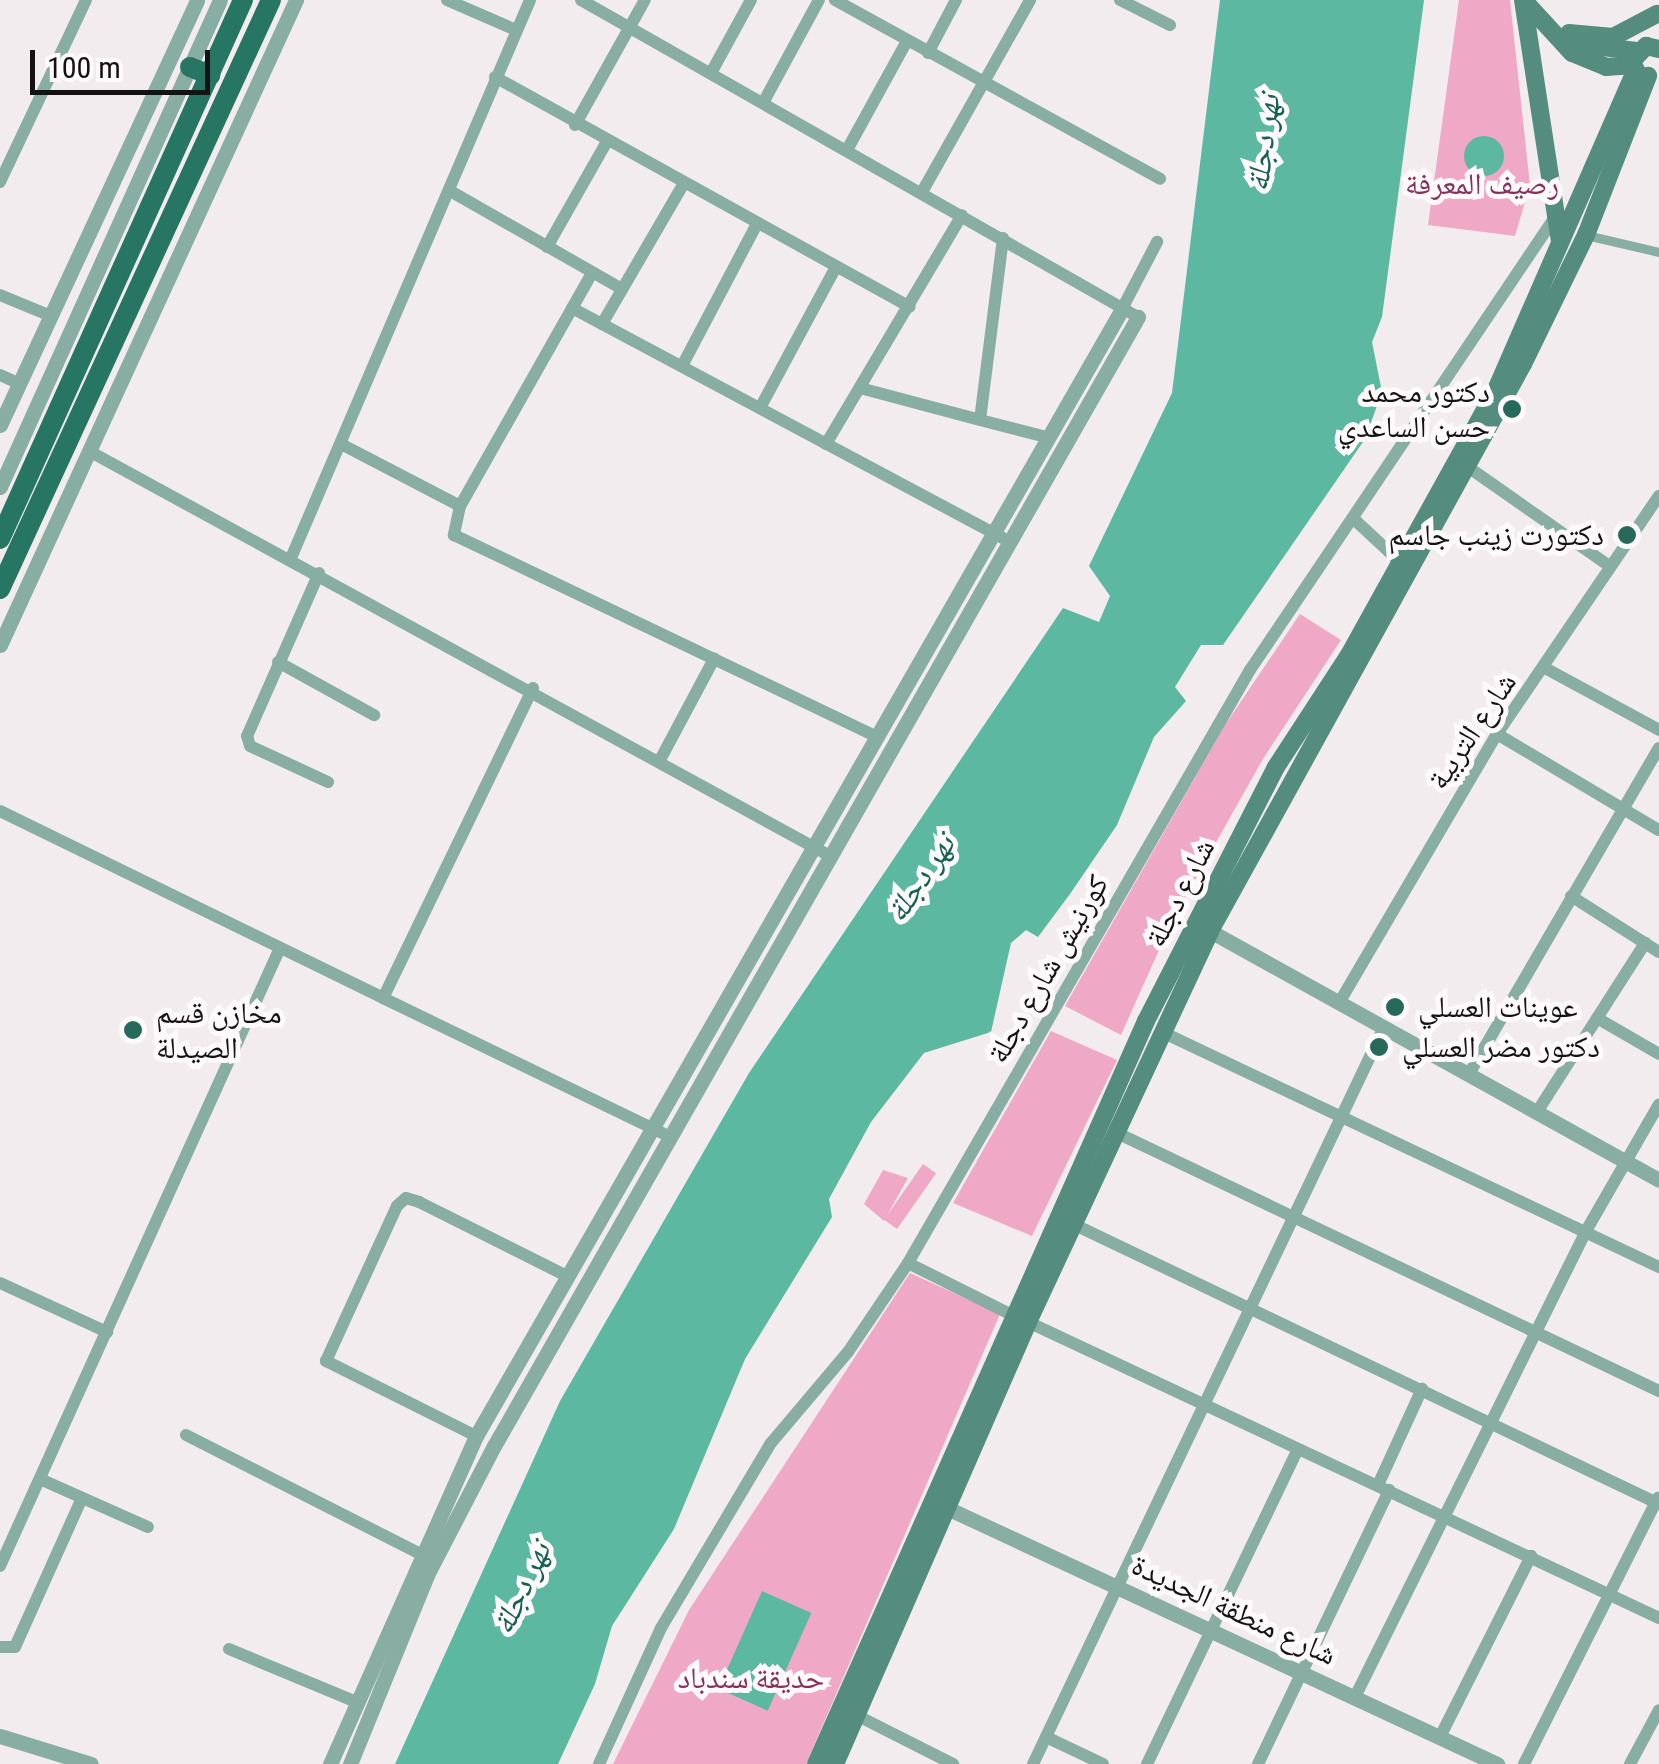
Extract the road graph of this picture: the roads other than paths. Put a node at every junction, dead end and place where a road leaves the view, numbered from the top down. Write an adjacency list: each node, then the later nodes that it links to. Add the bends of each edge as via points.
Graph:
1 (86, 0): 39 (street)
2 (197, 0): 59 (street)
3 (220, 0): 28 (street)
4 (243, 0): 28 (main road)
5 (272, 0): 31 (main road)
6 (296, 0): 33 (street)
7 (447, 0): 23 (street)
8 (530, 0): 23 (street)
9 (581, 0): 22 (street)
10 (645, 0): 22 (street)
11 (752, 0): 29 (street)
12 (819, 0): 34 (street)
13 (834, 0): 19 (street)
14 (956, 0): 26 (street)
15 (1030, 0): 32 (street)
16 (1120, 0): 21 (street)
17 (1524, 0): 27 (main road, via 1572,53 1606,67); 43 (main road)
18 (1535, 0): 24 (main road)
19 (856, 5): 25 (street)
20 (1658, 12): 24 (main road, via 1613,37); 27 (main road, شارع دجلة)
21 (1170, 25)
22 (629, 28): 29 (street); 35 (street)
23 (516, 30): 30 (street)
24 (1558, 30): 27 (main road, via 1587,50)
25 (907, 41): 26 (street); 37 (street)
26 (928, 53): 32 (street)
27 (1645, 62): 46 (main road, شارع دجلة); 50 (main road, شارع دجلة)
28 (200, 71): 74 (street); 79 (main road)
29 (710, 73): 34 (street)
30 (496, 77): 35 (street); 41 (street)
31 (232, 84): 33 (main road); 85 (main road)
32 (984, 85): 38 (street); 42 (street)
33 (253, 95): 72 (street)
34 (763, 104): 37 (street)
35 (575, 125): 36 (street)
36 (606, 143): 40 (street); 49 (street)
37 (846, 150): 42 (street)
38 (1160, 179)
39 (0, 182)
40 (683, 185): 45 (street); 54 (street)
41 (452, 192): 49 (street); 70 (street)
42 (922, 192): 44 (street)
43 (1558, 208): 50 (main road); 77 (street, كورنيش شارع دجلة)
44 (962, 215): 47 (street); 56 (street)
45 (757, 224): 52 (street); 62 (street)
46 (1586, 236): 51 (street); 73 (main road, شارع دجلة)
47 (1003, 238): 58 (street); 67 (street)
48 (1157, 242): 58 (street)
49 (546, 247): 53 (street)
50 (1559, 252): 82 (main road, شارع دجلة, via 1495,392)
51 (1659, 252)
52 (836, 267): 56 (street); 66 (street)
53 (592, 273): 54 (street); 57 (street)
54 (622, 289): 61 (street)
55 (0, 294): 59 (street)
56 (910, 307): 65 (street)
57 (572, 308): 61 (street); 76 (street)
58 (1122, 308): 60 (street); 69 (street)
59 (50, 316): 64 (street)
60 (1138, 317): 80 (street)
61 (602, 324): 62 (street)
62 (682, 366): 66 (street)
63 (0, 374): 64 (street)
64 (20, 384): 68 (street)
65 (860, 388): 67 (street); 71 (street)
66 (760, 408): 71 (street)
67 (980, 420): 69 (street)
68 (0, 424)
69 (1046, 438): 78 (street)
70 (341, 444): 76 (street); 81 (street)
71 (826, 444): 78 (street)
72 (89, 451): 81 (street); 86 (street)
73 (1468, 467): 83 (street); 104 (main road, شارع دجلة)
74 (0, 487)
75 (1659, 496): 83 (street, شارع التربية)
76 (460, 506): 87 (street, via 454,535)
77 (1356, 521): 82 (street); 128 (street, كورنيش شارع دجلة, via 1250,670)
78 (992, 532): 80 (street); 94 (street)
79 (0, 539)
80 (1010, 542): 102 (street)
81 (291, 558): 84 (street)
82 (1398, 560): 133 (main road, شارع دجلة, via 1215,883)
83 (1608, 565): 89 (street, شارع التربية)
84 (319, 573): 88 (street); 90 (street)
85 (0, 590)
86 (0, 645)
87 (714, 658): 94 (street); 96 (street)
88 (278, 662): 91 (street); 97 (street, via 252,723 250,746)
89 (1545, 668): 92 (street); 93 (street, شارع التربية)
90 (533, 688): 96 (street); 108 (street)
91 (374, 714)
92 (1659, 730)
93 (1497, 734): 98 (street); 109 (street, شارع التربية)
94 (876, 736): 101 (street)
95 (1659, 748): 98 (street)
96 (660, 760): 101 (street)
97 (328, 782)
98 (1623, 808): 100 (street); 103 (street)
99 (0, 811): 106 (street)
100 (1659, 830)
101 (811, 846): 102 (street); 112 (street)
102 (830, 856): 114 (street)
103 (1571, 896): 105 (street); 116 (street)
104 (1210, 931): 109 (street); 113 (main road, شارع دجلة)
105 (1645, 943): 107 (street); 110 (street)
106 (280, 948): 108 (street); 134 (street)
107 (1659, 952)
108 (383, 998): 120 (street)
109 (1339, 1002): 111 (street)
110 (1598, 1018): 115 (street); 118 (street)
111 (1384, 1027): 116 (street); 119 (street)
112 (708, 1029): 114 (street); 120 (street)
113 (1162, 1032): 119 (street); 121 (main road, شارع دجلة)
114 (726, 1039): 122 (street)
115 (1659, 1054)
116 (1468, 1074): 118 (street)
117 (1659, 1104): 123 (street)
118 (1537, 1112): 123 (street)
119 (1343, 1115): 125 (street); 127 (street)
120 (652, 1128): 122 (street); 130 (street)
121 (1115, 1132): 125 (street); 126 (main road, شارع دجلة)
122 (670, 1137): 169 (street, via 462,1506)
123 (1628, 1162): 124 (street); 127 (street)
124 (1659, 1180)
125 (1295, 1217): 132 (street); 135 (street)
126 (1073, 1224): 132 (street); 133 (main road, شارع دجلة)
127 (1586, 1231): 129 (street); 135 (street)
128 (908, 1263): 133 (street); 170 (street, كورنيش شارع دجلة, via 848,1352 771,1443 662,1628)
129 (1659, 1267)
130 (567, 1276): 141 (street); 141 (street, via 419,1202 406,1198 397,1206 326,1361)
131 (0, 1283): 134 (street)
132 (1251, 1306): 136 (street); 138 (street)
133 (1020, 1318): 138 (street); 147 (main road, شارع دجلة); 171 (main road, شارع دجلة)
134 (107, 1332): 143 (street)
135 (1534, 1332): 137 (street); 139 (street)
136 (1422, 1389): 139 (street); 144 (street)
137 (1659, 1392)
138 (1205, 1405): 142 (street); 153 (street)
139 (1488, 1423): 146 (street); 148 (street)
140 (186, 1435): 150 (street)
141 (476, 1436): 150 (street)
142 (1298, 1449): 144 (street); 156 (street)
143 (40, 1479): 145 (street); 152 (street)
144 (1383, 1488): 148 (street); 159 (street)
145 (82, 1498): 149 (street); 157 (street, via 15,1647)
146 (1658, 1501): 154 (street)
147 (946, 1508): 153 (street, شارع منطقة الجديدة); 163 (main road, شارع دجلة)
148 (1442, 1518): 151 (street); 160 (street)
149 (148, 1527)
150 (419, 1553): 161 (street)
151 (1531, 1556): 154 (street); 166 (street)
152 (0, 1566)
153 (1118, 1587): 156 (street, شارع منطقة الجديدة); 165 (street)
154 (1612, 1596): 155 (street); 179 (street)
155 (1659, 1618)
156 (1213, 1631): 159 (street, شارع منطقة الجديدة); 176 (street)
157 (0, 1648)
158 (230, 1648): 161 (street)
159 (1301, 1672): 160 (street, شارع منطقة الجديدة); 177 (street)
160 (1355, 1697): 166 (street, شارع منطقة الجديدة)
161 (354, 1701): 168 (street)
162 (1659, 1710): 180 (street)
163 (856, 1715): 172 (main road, شارع دجلة); 173 (street)
164 (0, 1736): 167 (street)
165 (1046, 1737): 174 (street); 175 (street)
166 (1440, 1737): 178 (street, شارع منطقة الجديدة)
167 (91, 1764)
168 (330, 1764)
169 (350, 1764)
170 (599, 1764)
171 (816, 1764)
172 (835, 1764)
173 (953, 1764)
174 (1033, 1764)
175 (1103, 1764)
176 (1147, 1764)
177 (1258, 1764)
178 (1496, 1764)
179 (1524, 1764)
180 (1630, 1764)

